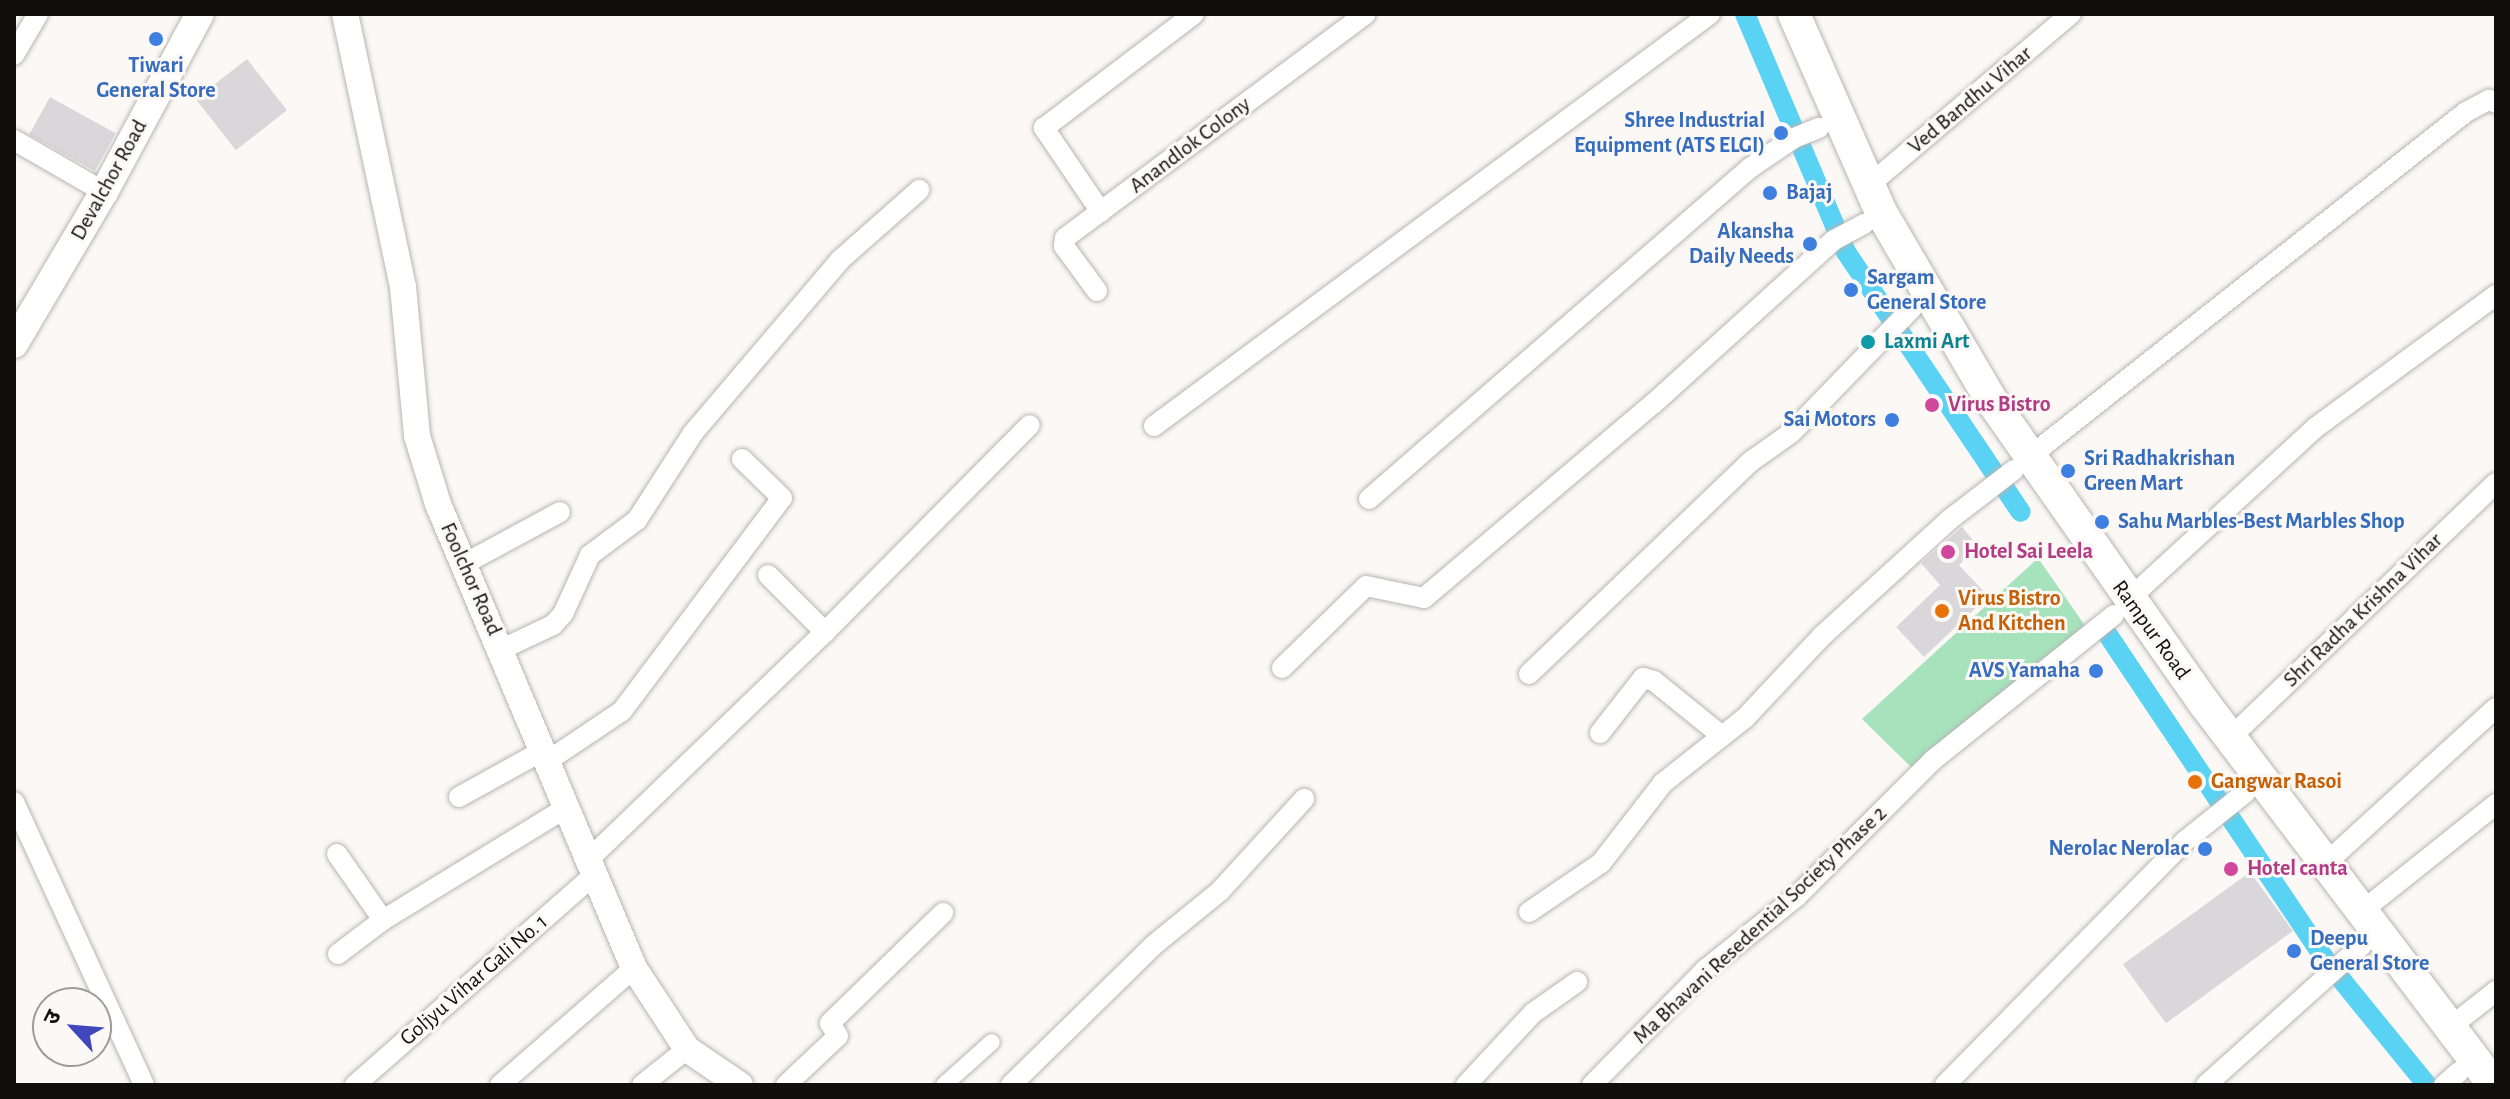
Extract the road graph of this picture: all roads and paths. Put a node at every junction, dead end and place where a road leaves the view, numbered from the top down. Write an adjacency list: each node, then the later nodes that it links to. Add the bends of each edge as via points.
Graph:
1 (38, 14): 10 (street)
2 (200, 14): 16 (main road, Devalchor Road)
3 (345, 14): 30 (street, Foolchor Road, via 403,287 417,436)
4 (1194, 14): 17 (street, via 1044,128)
5 (1366, 14): 17 (street, Anandlok Colony)
6 (1710, 14): 24 (street)
7 (1773, 14): 12 (main road)
8 (1794, 14): 14 (main road, Rampur Road)
9 (2071, 14): 14 (street, Ved Bandhu Vihar)
10 (14, 55)
11 (2496, 103): 26 (street, via 2489,100 2466,112)
12 (1806, 134): 18 (main road); 28 (street, via 1750,168)
13 (14, 140): 16 (street)
14 (1868, 186): 26 (main road, Rampur Road)
15 (919, 190): 34 (street, via 840,260 693,433 637,520 590,555 563,614 553,625)
16 (104, 192): 22 (main road, Devalchor Road)
17 (1101, 212): 19 (street, Anandlok Colony, via 1062,242)
18 (1848, 232): 21 (main road); 35 (street, via 1426,596 1366,586)
19 (1097, 291)
20 (2496, 295): 32 (street, Ma Bhavani Resedential Society Phase 2, via 2315,428)
21 (1901, 319): 26 (main road); 36 (street, via 1791,433 1750,462)
22 (15, 341)
23 (1030, 425): 33 (street, Goljyu Vihar Gali No. 1)
24 (1154, 426)
25 (742, 459): 41 (street, via 782,498 622,711)
26 (2010, 472): 32 (main road, Rampur Road); 39 (street, via 1822,636)
27 (2496, 483): 40 (street, Shri Radha Krishna Vihar)
28 (1369, 499)
29 (560, 512): 30 (street)
30 (464, 564): 34 (street, Foolchor Road)
31 (768, 575): 33 (street)
32 (2121, 607): 40 (main road, Rampur Road); 45 (main road); 73 (street, Ma Bhavani Resedential Society Phase 2, via 1933,760 1796,897 1706,969)
33 (825, 632): 50 (street, Goljyu Vihar Gali No. 1)
34 (502, 649): 41 (street, Foolchor Road)
35 (1282, 668)
36 (1529, 674)
37 (2496, 708): 49 (street)
38 (1600, 733): 39 (street, via 1643,678 1654,681)
39 (1722, 736): 52 (street, via 1663,783 1601,863)
40 (2231, 737): 49 (main road, Rampur Road)
41 (544, 756): 42 (street); 47 (street, Foolchor Road)
42 (459, 797)
43 (1304, 799): 71 (street, via 1220,891 1155,944)
44 (14, 802): 64 (street)
45 (2231, 803): 56 (main road); 74 (street, via 2080,943)
46 (2496, 804): 51 (street)
47 (564, 809): 50 (street, Foolchor Road); 54 (street)
48 (337, 854): 54 (street)
49 (2326, 863): 51 (main road, Rampur Road)
50 (589, 869): 57 (street, Foolchor Road); 65 (street, Goljyu Vihar Gali No. 1)
51 (2362, 911): 60 (main road, Rampur Road)
52 (1529, 912)
53 (943, 913): 69 (street, via 830,1023 838,1036)
54 (383, 920): 55 (street)
55 (338, 954)
56 (2343, 961): 63 (main road); 75 (street)
57 (634, 968): 62 (street, Foolchor Road); 66 (street)
58 (1577, 982): 72 (street, via 1533,1013)
59 (2496, 991): 60 (street)
60 (2449, 1028): 76 (main road, Rampur Road)
61 (992, 1042): 70 (street)
62 (687, 1049): 67 (street); 68 (street, Foolchor Road)
63 (2457, 1081)
64 (144, 1085)
65 (355, 1085)
66 (500, 1085)
67 (642, 1085)
68 (740, 1085)
69 (786, 1085)
70 (944, 1085)
71 (1011, 1085)
72 (1466, 1085)
73 (1592, 1085)
74 (1945, 1085)
75 (2206, 1085)
76 (2494, 1085)

